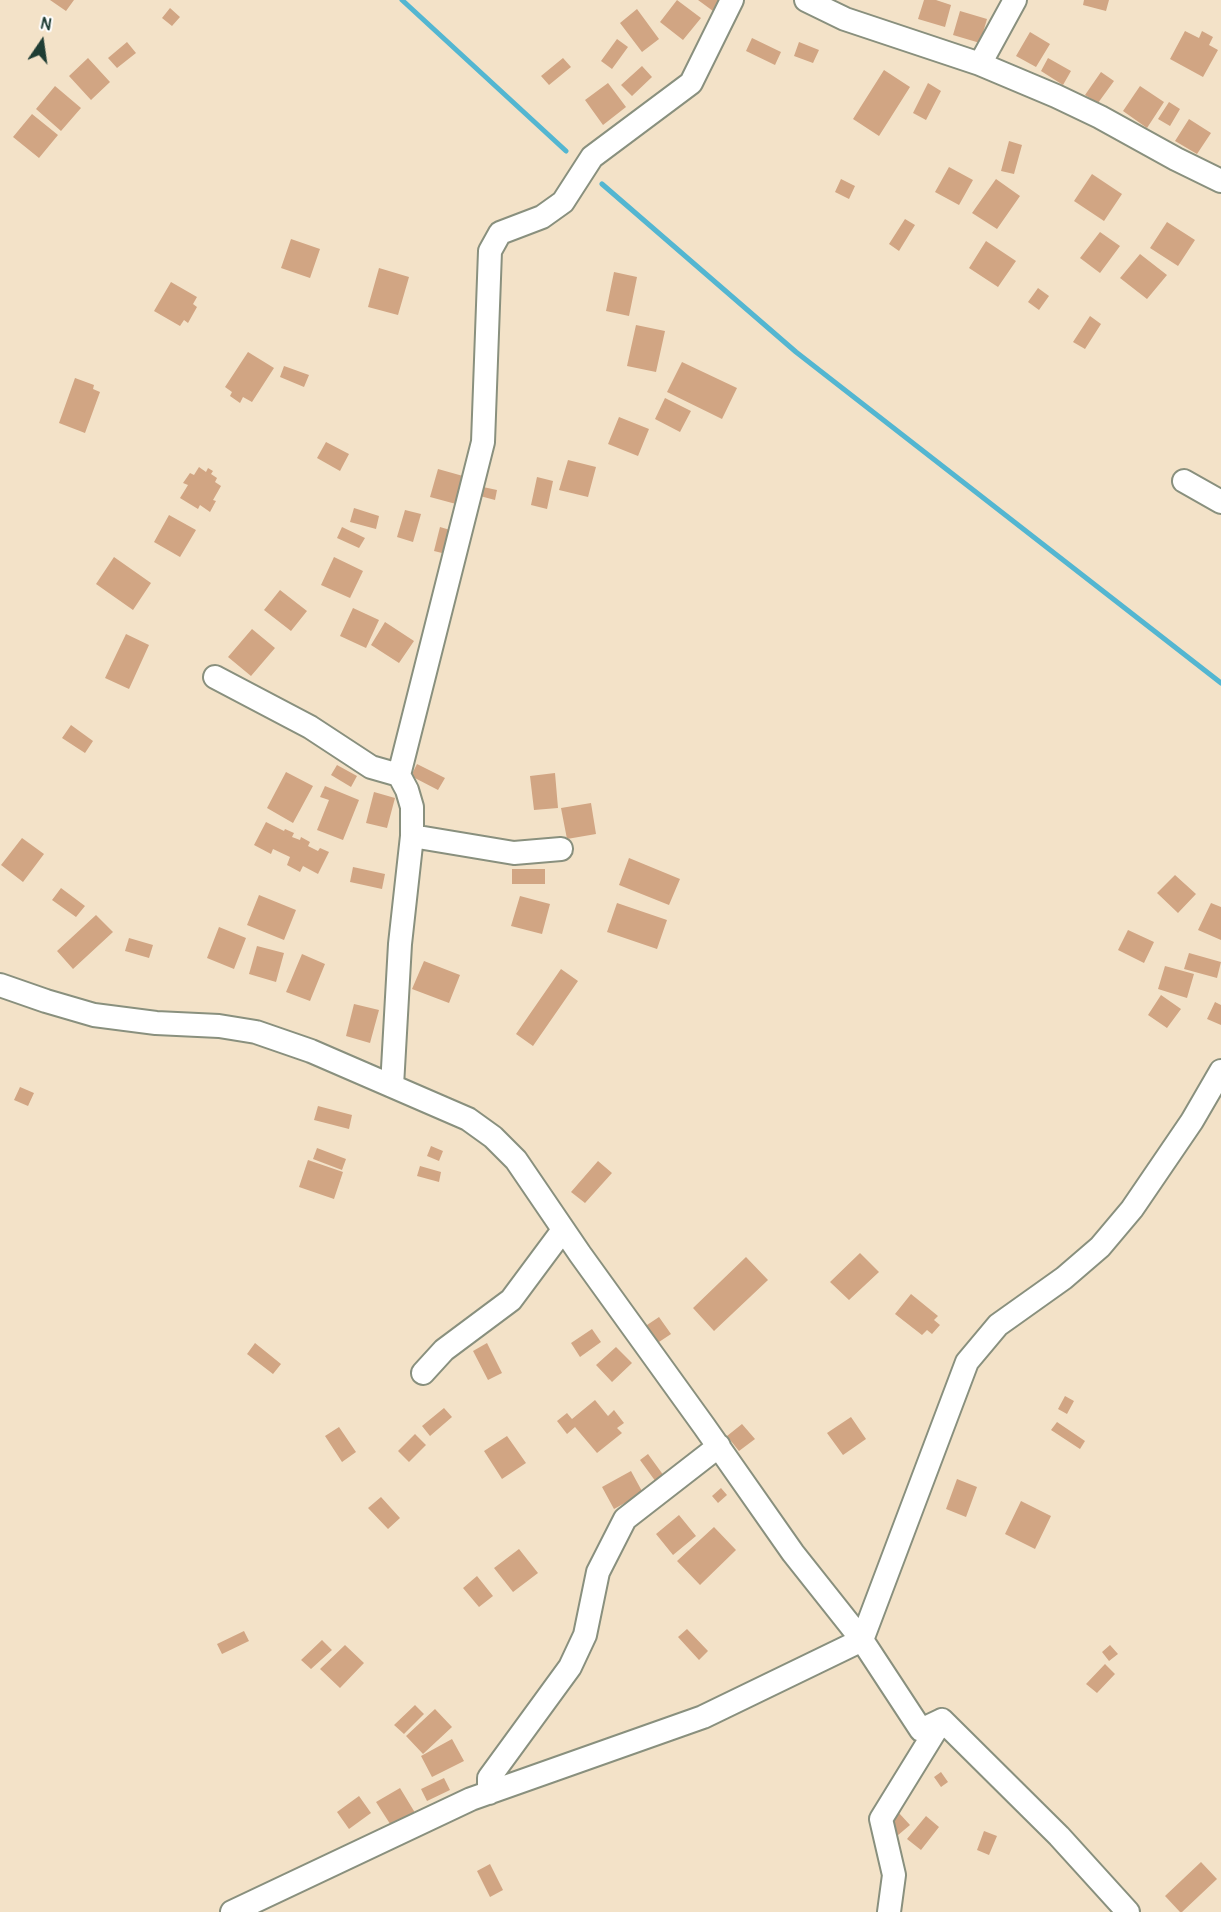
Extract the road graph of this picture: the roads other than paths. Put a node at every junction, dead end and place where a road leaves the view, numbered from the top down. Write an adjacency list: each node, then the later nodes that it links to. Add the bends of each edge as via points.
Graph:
1 (732, 0): 9 (street, via 691,83 592,157 563,202 542,217 500,232 490,252 483,442)
2 (806, 0): 4 (street, via 845,19)
3 (1015, 0): 4 (street)
4 (980, 64): 5 (street, via 1100,117)
5 (1221, 181)
6 (1184, 481): 7 (street)
7 (1221, 502)
8 (215, 677): 9 (street, via 310,727 371,767)
9 (399, 775): 10 (street, via 412,807)
10 (412, 836): 11 (street, via 514,853); 14 (street, via 400,944)
11 (561, 849)
12 (0, 985): 14 (street, via 94,1015 256,1032)
13 (1221, 1071): 18 (street, via 1132,1209 1100,1247 998,1325 967,1362)
14 (392, 1086): 15 (street, via 468,1119 494,1137 516,1160)
15 (563, 1230): 16 (street, via 511,1300 444,1350); 17 (street)
16 (423, 1372)
17 (718, 1446): 18 (street, via 793,1554); 20 (street, via 625,1519 598,1572 585,1635 570,1667 489,1778)
18 (862, 1640): 19 (street, via 921,1730); 20 (street, via 703,1717)
19 (942, 1720): 22 (street, via 881,1819 894,1875); 23 (street, via 1059,1836)
20 (489, 1793): 21 (street)
21 (232, 1912)
22 (890, 1912)
23 (1128, 1912)

